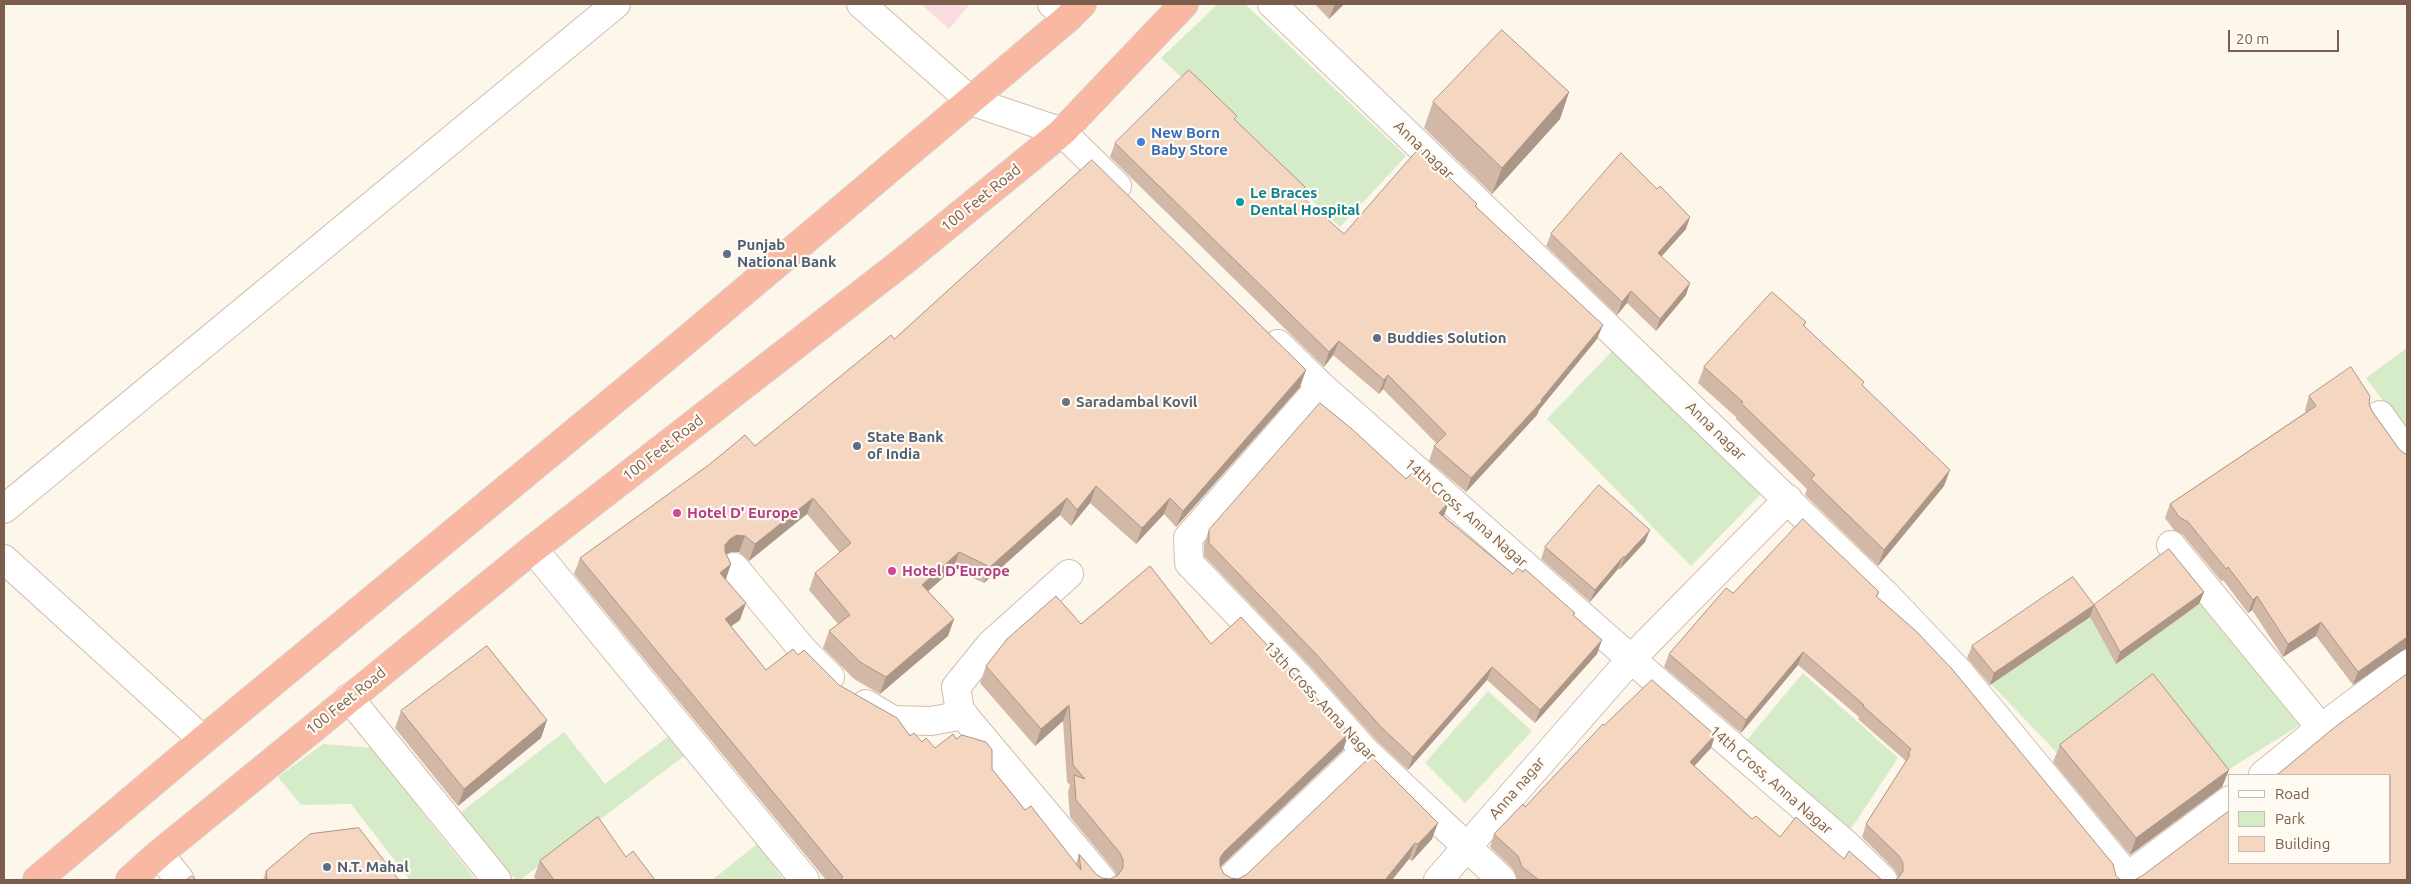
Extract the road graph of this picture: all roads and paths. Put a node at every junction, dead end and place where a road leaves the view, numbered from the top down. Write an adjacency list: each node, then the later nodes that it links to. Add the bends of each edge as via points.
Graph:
1 (616, 4): 14 (street)
2 (861, 4): 6 (street)
3 (1184, 4): 7 (highway, 100 Feet Road)
4 (1272, 4): 13 (street, Anna nagar)
5 (1067, 8): 6 (highway)
6 (971, 101): 7 (street); 25 (highway)
7 (1062, 132): 8 (street); 16 (highway, 100 Feet Road, via 901,263)
8 (1132, 200)
9 (1258, 324): 10 (street, 14th Cross, Anna Nagar)
10 (1321, 386): 20 (street, 14th Cross, Anna Nagar); 26 (street, 13th Cross, Anna Nagar, via 1188,538 1189,563)
11 (2380, 415): 12 (street)
12 (2407, 453)
13 (1788, 499): 20 (street, Anna nagar); 31 (street, via 1951,663)
14 (4, 509)
15 (2172, 545): 24 (street)
16 (533, 549): 22 (highway, 100 Feet Road); 36 (street)
17 (4, 559): 25 (street)
18 (734, 566): 23 (street, via 803,650 844,691 892,720 931,721)
19 (1069, 574): 23 (street, via 990,645 956,687 960,711)
20 (1631, 659): 29 (street, Anna nagar); 41 (street, 14th Cross, Anna Nagar)
21 (2407, 664): 24 (street)
22 (349, 698): 30 (highway, 100 Feet Road); 35 (street)
23 (964, 715): 37 (street)
24 (2321, 728): 27 (street)
25 (203, 740): 32 (highway)
26 (1365, 751): 29 (street, 13th Cross, Anna Nagar); 38 (street)
27 (2263, 774)
28 (2228, 802): 31 (street)
29 (1467, 846): 39 (street, Anna nagar); 40 (street, 13th Cross, Anna Nagar)
30 (159, 854): 33 (highway, 100 Feet Road); 34 (street)
31 (2126, 878)
32 (37, 880)
33 (130, 880)
34 (180, 880)
35 (497, 880)
36 (805, 880)
37 (1102, 880)
38 (1229, 880)
39 (1438, 880)
40 (1502, 880)
41 (1883, 880)

